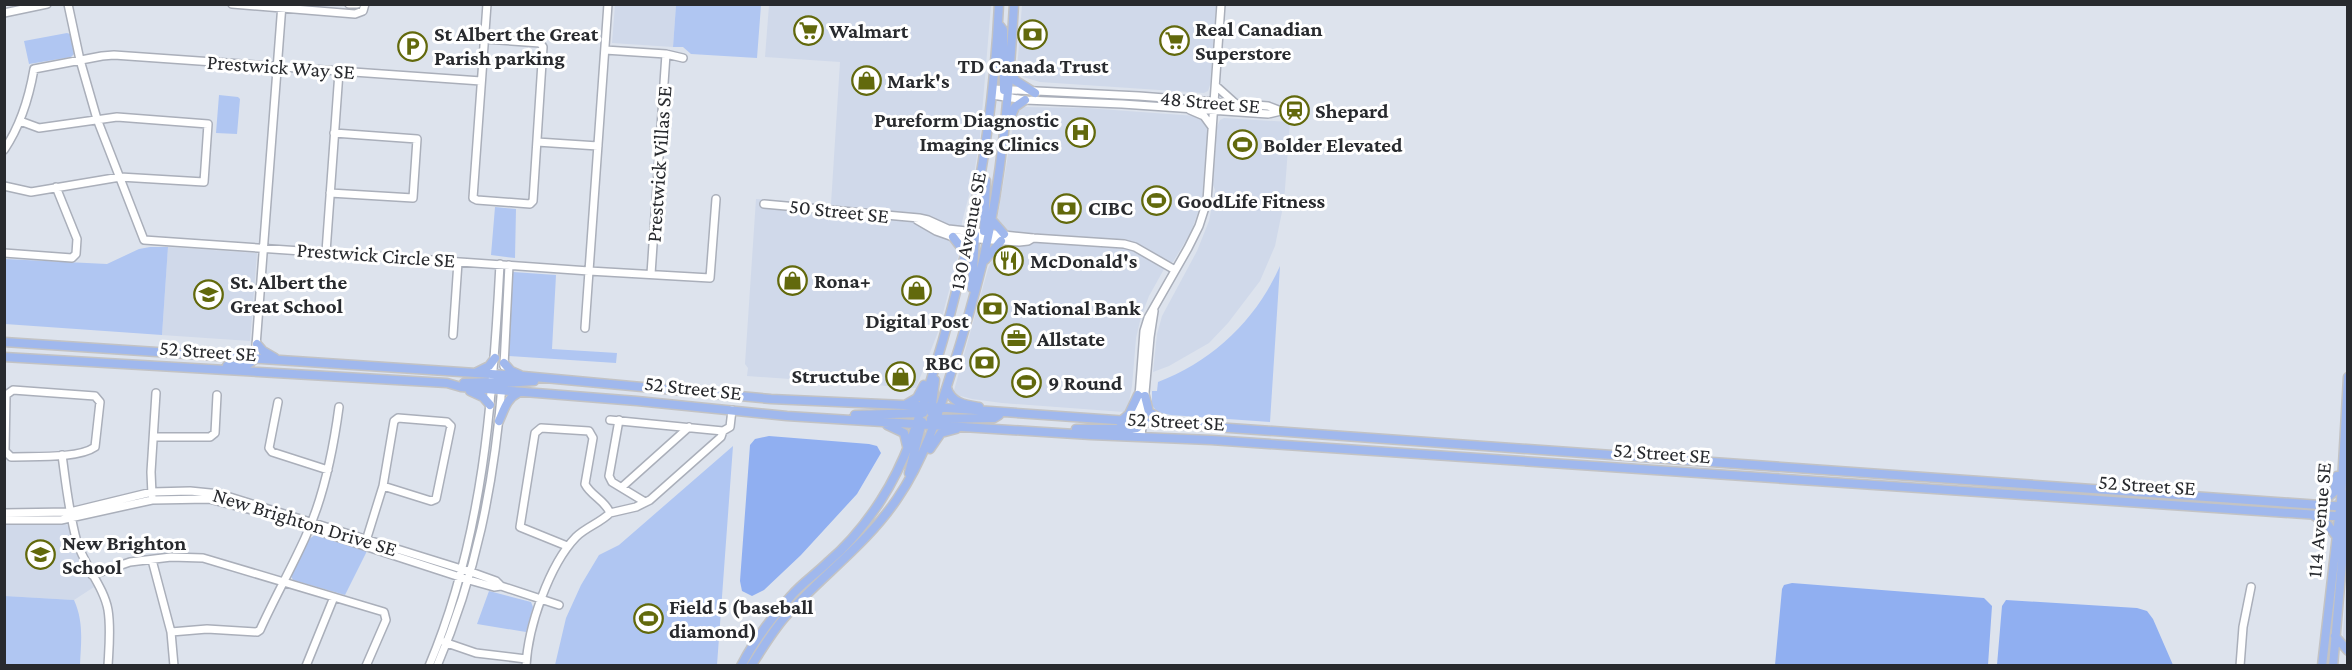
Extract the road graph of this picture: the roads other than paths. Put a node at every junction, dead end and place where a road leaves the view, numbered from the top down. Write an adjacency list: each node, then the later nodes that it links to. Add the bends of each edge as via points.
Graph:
1 (48, 4): 14 (street)
2 (68, 4): 20 (street, Prestwick Circle SE)
3 (232, 4): 12 (street)
4 (348, 4): 5 (street)
5 (357, 4)
6 (364, 4): 13 (street, via 363,11 355,14)
7 (487, 4): 16 (street)
8 (608, 4): 17 (street)
9 (999, 4): 15 (main road, 130 Avenue SE)
10 (1014, 4): 23 (main road, 130 Avenue SE)
11 (1221, 4): 25 (street)
12 (241, 5): 13 (street)
13 (282, 6): 21 (street)
14 (4, 13)
15 (998, 23): 26 (main road, 130 Avenue SE); 27 (main road, via 1003,30)
16 (485, 39): 24 (street); 38 (street, via 540,43 543,47)
17 (605, 50): 18 (street, Prestwick Villas SE); 39 (street)
18 (666, 54): 19 (street, Prestwick Villas SE); 64 (street, Prestwick Villas SE)
19 (683, 58)
20 (80, 60): 21 (street, Prestwick Way SE, via 114,56); 33 (street, Prestwick Circle SE); 34 (street, Prestwick Way SE, via 34,69)
21 (277, 67): 22 (street, Prestwick Way SE); 54 (street)
22 (339, 72): 24 (street, Prestwick Way SE); 37 (street)
23 (1010, 72): 27 (main road, 130 Avenue SE); 28 (main road, via 1016,81)
24 (481, 81): 38 (street, via 473,198 530,204)
25 (1216, 86): 30 (street); 31 (street)
26 (993, 92): 27 (street, 48 Street SE); 41 (main road, 130 Avenue SE)
27 (1007, 93): 28 (street, 48 Street SE); 29 (street, 48 Street SE); 35 (main road, 130 Avenue SE)
28 (1035, 93): 31 (street, 48 Street SE, via 1100,94)
29 (1025, 100): 32 (street, 48 Street SE); 35 (main road, via 1015,107)
30 (1236, 104): 31 (street, 48 Street SE); 31 (street, 48 Street SE, via 1281,111 1268,114)
31 (1214, 106): 32 (street, 48 Street SE); 36 (street)
32 (1185, 108): 36 (street, via 1205,117)
33 (97, 119): 34 (street, via 39,128); 42 (street, Prestwick Circle SE); 42 (street, via 208,124 204,182)
34 (20, 121): 40 (street)
35 (1004, 128): 49 (main road, 130 Avenue SE)
36 (1212, 128): 62 (street, via 1207,201 1199,226)
37 (334, 133): 45 (street); 45 (street, via 417,139 413,198)
38 (537, 142): 39 (street)
39 (597, 146): 63 (street)
40 (4, 150)
41 (985, 159): 50 (main road); 51 (main road, 130 Avenue SE)
42 (120, 177): 44 (street); 54 (street, Prestwick Circle SE, via 144,240)
43 (4, 186): 44 (street, via 31,192)
44 (56, 187): 56 (street, via 77,238 76,254 72,258)
45 (330, 193): 55 (street)
46 (716, 199): 64 (street, Prestwick Circle SE, via 710,278)
47 (764, 204): 48 (street, 50 Street SE)
48 (915, 219): 51 (street, 50 Street SE); 52 (street, 50 Street SE)
49 (991, 219): 50 (main road, 130 Avenue SE); 53 (main road)
50 (987, 234): 51 (street, 50 Street SE); 53 (street, 50 Street SE); 61 (main road, 130 Avenue SE)
51 (972, 236): 52 (street, 50 Street SE); 57 (main road, 130 Avenue SE); 65 (main road)
52 (953, 237): 57 (main road)
53 (1002, 238): 61 (main road); 62 (street, 50 Street SE, via 1129,245)
54 (264, 247): 55 (street, Prestwick Circle SE); 69 (street)
55 (326, 252): 58 (street, Prestwick Circle SE)
56 (4, 253)
57 (966, 254): 74 (main road, 130 Avenue SE)
58 (458, 262): 59 (street, Prestwick Circle SE); 67 (street)
59 (500, 264): 60 (street, Prestwick Circle SE); 71 (street)
60 (509, 265): 63 (street, Prestwick Circle SE); 75 (street)
61 (982, 265): 65 (main road, 130 Avenue SE)
62 (1174, 270): 89 (street, via 1155,308)
63 (589, 271): 64 (street, Prestwick Circle SE); 66 (street)
64 (651, 274)
65 (972, 301): 86 (main road, 130 Avenue SE)
66 (585, 328)
67 (453, 335)
68 (4, 344): 72 (main road, 52 Street SE)
69 (256, 344): 72 (street); 73 (main road)
70 (4, 357): 76 (main road, 52 Street SE)
71 (495, 358): 78 (main road); 82 (street)
72 (255, 359): 73 (main road, 52 Street SE); 76 (main road, via 247,365); 77 (main road)
73 (281, 361): 78 (main road, 52 Street SE)
74 (937, 361): 93 (main road, via 920,394); 97 (main road, 130 Avenue SE)
75 (504, 363): 79 (main road); 84 (street)
76 (199, 368): 77 (main road, 52 Street SE)
77 (254, 373): 83 (main road, 52 Street SE)
78 (475, 373): 82 (main road, 52 Street SE)
79 (523, 376): 81 (main road, 52 Street SE); 84 (main road, 52 Street SE)
80 (2348, 377): 110 (main road, 114 Avenue SE)
81 (550, 379): 84 (main road); 93 (main road, 52 Street SE, via 771,399)
82 (492, 382): 83 (main road); 84 (main road); 84 (main road, 52 Street SE); 85 (main road, 52 Street SE); 92 (street)
83 (447, 383): 85 (main road, 52 Street SE)
84 (503, 383): 88 (main road, 52 Street SE); 101 (street)
85 (461, 387): 92 (main road, via 478,394)
86 (947, 388): 96 (main road, via 949,395 959,402); 97 (main road, 130 Avenue SE)
87 (156, 393): 109 (street)
88 (518, 393): 95 (main road, 52 Street SE); 101 (main road, via 506,404)
89 (1142, 395): 103 (main road); 104 (main road, via 1149,412); 107 (street)
90 (217, 396): 109 (street, via 215,432 210,437)
91 (278, 402): 113 (street, via 269,448)
92 (490, 405): 134 (street, via 484,466)
93 (904, 405): 97 (main road, 52 Street SE)
94 (339, 407): 113 (street)
95 (732, 410): 98 (main road, 52 Street SE); 108 (street, via 730,427)
96 (998, 412): 97 (main road, via 994,418); 103 (main road, 52 Street SE)
97 (928, 416): 98 (main road); 102 (main road, 52 Street SE); 106 (main road, 52 Street SE); 111 (main road, 130 Avenue SE); 123 (main road, 130 Avenue SE, via 922,456)
98 (831, 418): 102 (main road, 52 Street SE)
99 (610, 420): 100 (street)
100 (619, 420): 105 (street); 115 (street, via 609,476)
101 (499, 421): 136 (street, via 488,500)
102 (879, 422): 111 (main road, via 904,434)
103 (1120, 422): 107 (main road, 52 Street SE)
104 (1172, 425): 107 (main road, 52 Street SE); 119 (main road, 52 Street SE)
105 (689, 427): 108 (street); 115 (street)
106 (980, 427): 107 (main road, 52 Street SE, via 1064,433); 123 (main road, via 941,433 901,499)
107 (1138, 429): 125 (main road, 52 Street SE)
108 (723, 431): 118 (street, via 721,437)
109 (153, 436): 117 (street)
110 (2343, 444): 119 (main road, via 2334,492); 120 (main road, 114 Avenue SE)
111 (907, 452): 153 (main road, 130 Avenue SE, via 868,518 830,561 792,595 752,644)
112 (62, 455): 112 (street, via 95,447 99,402 95,396 13,390 6,395 5,452 12,457); 124 (street)
113 (328, 470): 128 (street)
114 (383, 486): 114 (street, via 394,421 398,418 447,422 451,426 436,499 431,501); 131 (street)
115 (622, 487): 118 (street)
116 (2348, 494): 120 (main road, 114 Avenue SE)
117 (152, 496): 124 (street, New Brighton Drive SE); 128 (street, New Brighton Drive SE, via 190,491 220,494)
118 (645, 502): 122 (street)
119 (2319, 505): 120 (main road, 52 Street SE)
120 (2344, 507): 126 (main road, 114 Avenue SE)
121 (4, 513): 124 (street, New Brighton Drive SE)
122 (610, 513): 132 (street); 132 (street, via 608,506 585,484 593,438 589,431 541,428 535,433 520,527)
123 (886, 514): 154 (main road, 130 Avenue SE, via 785,617)
124 (71, 515): 127 (street, New Brighton Drive SE); 135 (street)
125 (2313, 515): 126 (main road, 52 Street SE); 129 (main road)
126 (2344, 517): 129 (main road, 114 Avenue SE); 130 (main road, 114 Avenue SE)
127 (4, 520)
128 (310, 526): 131 (street, New Brighton Drive SE); 137 (street)
129 (2336, 536): 156 (main road, 114 Avenue SE)
130 (2345, 543): 143 (main road, 114 Avenue SE)
131 (365, 544): 134 (street, New Brighton Drive SE)
132 (567, 546): 140 (street)
133 (152, 560): 135 (street, via 130,562); 137 (street, via 203,558); 142 (street)
134 (460, 573): 136 (street, New Brighton Drive SE); 144 (street)
135 (92, 575): 147 (street, via 108,608)
136 (470, 576): 140 (street, New Brighton Drive SE); 144 (street)
137 (283, 580): 139 (street); 142 (street, via 257,632)
138 (2251, 587): 155 (street, via 2242,627)
139 (334, 597): 149 (street); 150 (street, via 384,612 386,620)
140 (542, 598): 141 (street, New Brighton Drive SE); 146 (street)
141 (558, 605)
142 (171, 632): 148 (street)
143 (2335, 636): 145 (main road); 157 (main road, 114 Avenue SE)
144 (443, 642): 146 (street); 151 (street); 152 (street)
145 (2348, 652): 157 (main road)
146 (526, 662)
147 (108, 666)
148 (174, 666)
149 (306, 666)
150 (366, 666)
151 (429, 666)
152 (437, 666)
153 (741, 666)
154 (751, 666)
155 (2240, 666)
156 (2322, 666)
157 (2335, 666)

